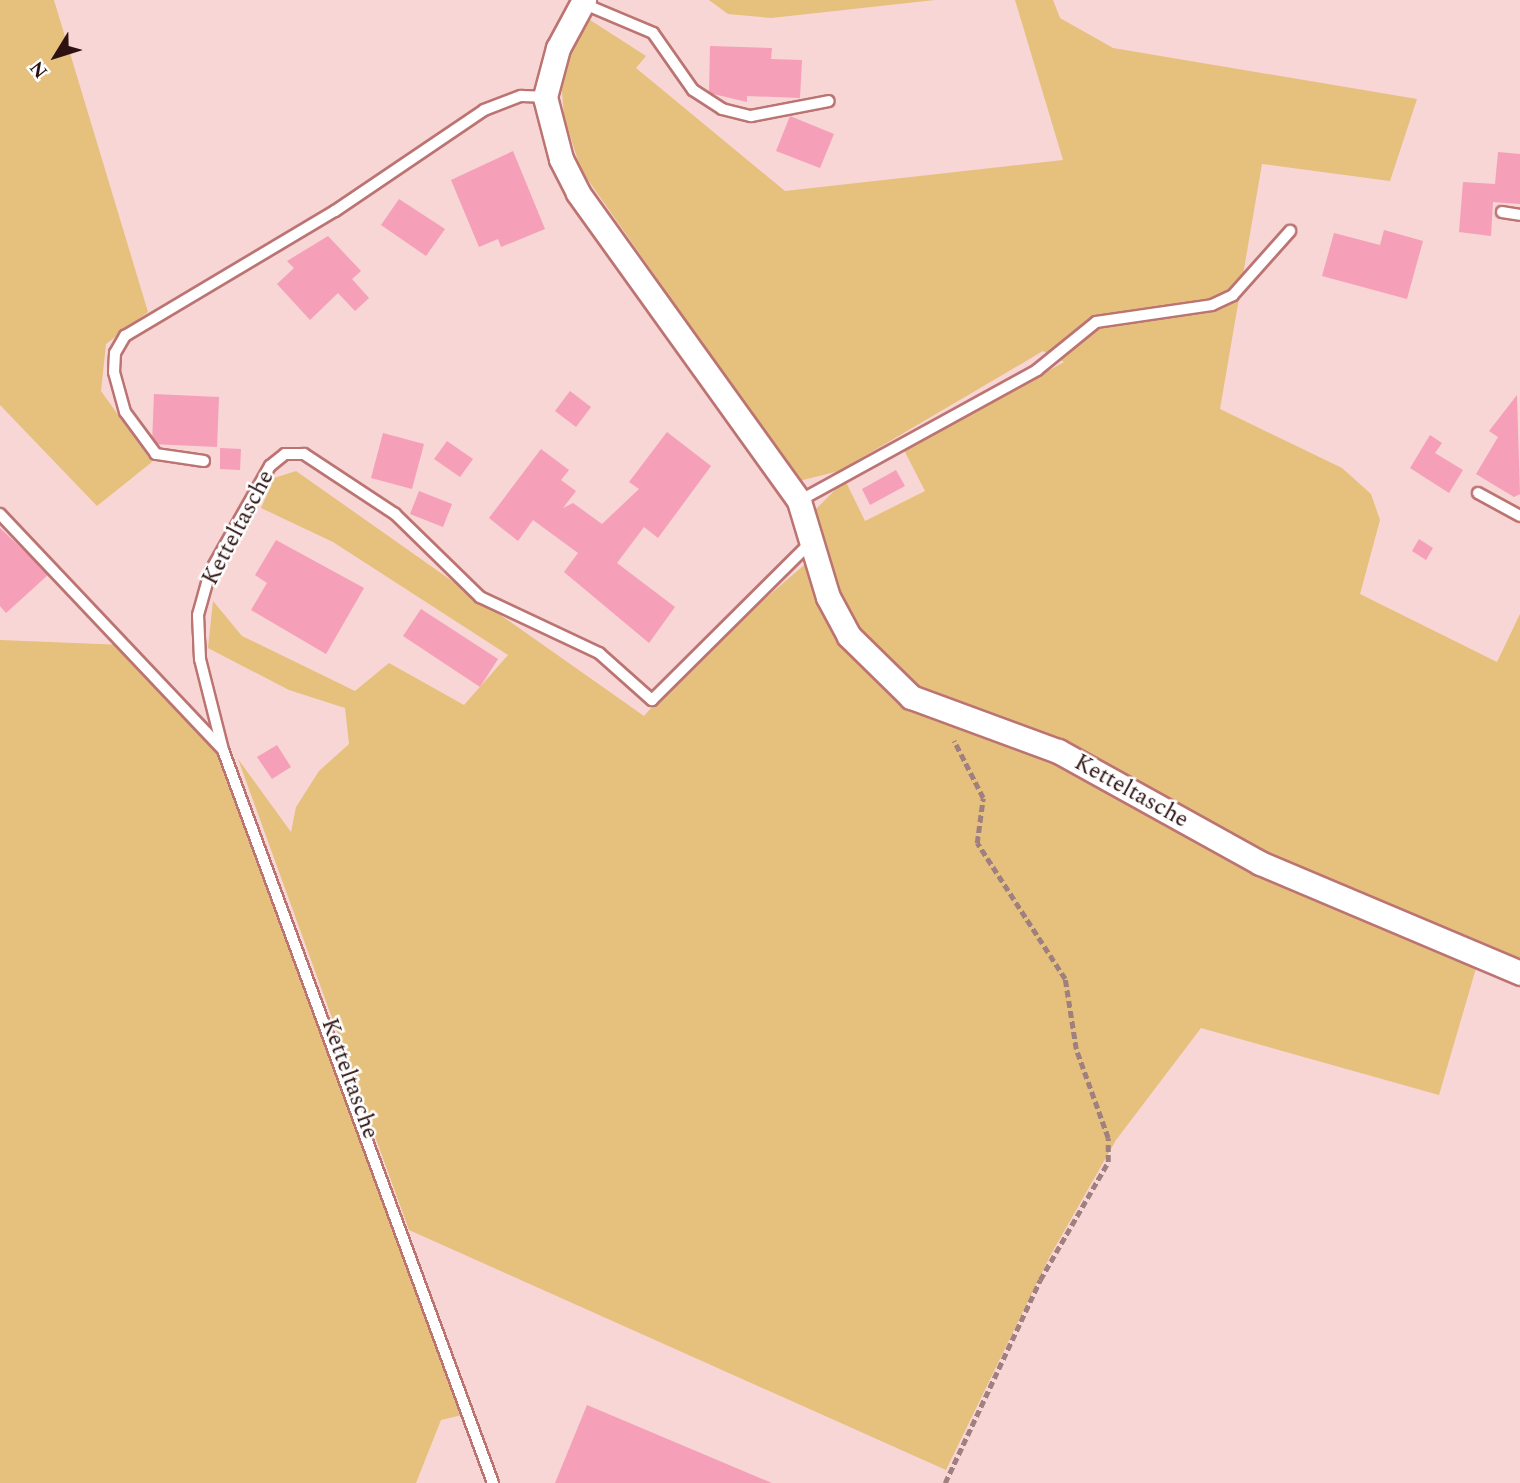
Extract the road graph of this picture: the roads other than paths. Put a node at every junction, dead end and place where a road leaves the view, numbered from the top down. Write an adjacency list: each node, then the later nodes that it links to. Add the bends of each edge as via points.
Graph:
1 (583, 2): 2 (street, Ketteltasche, via 558,48); 3 (lane, via 653,33 694,90 722,110 751,116)
2 (545, 97): 7 (lane, via 521,96 484,110 335,211 125,336 115,353 114,372 125,412 156,454); 9 (street, Ketteltasche, via 561,159 578,193)
3 (829, 101)
4 (1502, 212): 5 (lane)
5 (1520, 215)
6 (1290, 231): 9 (lane, via 1233,295 1212,306 1096,322 1037,370)
7 (204, 461)
8 (1478, 493): 11 (lane)
9 (799, 501): 12 (street, Ketteltasche)
10 (0, 514): 13 (lane, via 191,709)
11 (1520, 516)
12 (811, 542): 13 (lane, Ketteltasche, via 652,700 599,653 481,597 395,514 364,498 316,458 285,454 262,477 216,561 198,615 200,660); 14 (street, Ketteltasche, via 842,627 903,690 937,709 1058,751 1260,863)
13 (223, 750): 15 (lane, Ketteltasche)
14 (1520, 974)
15 (493, 1483)

